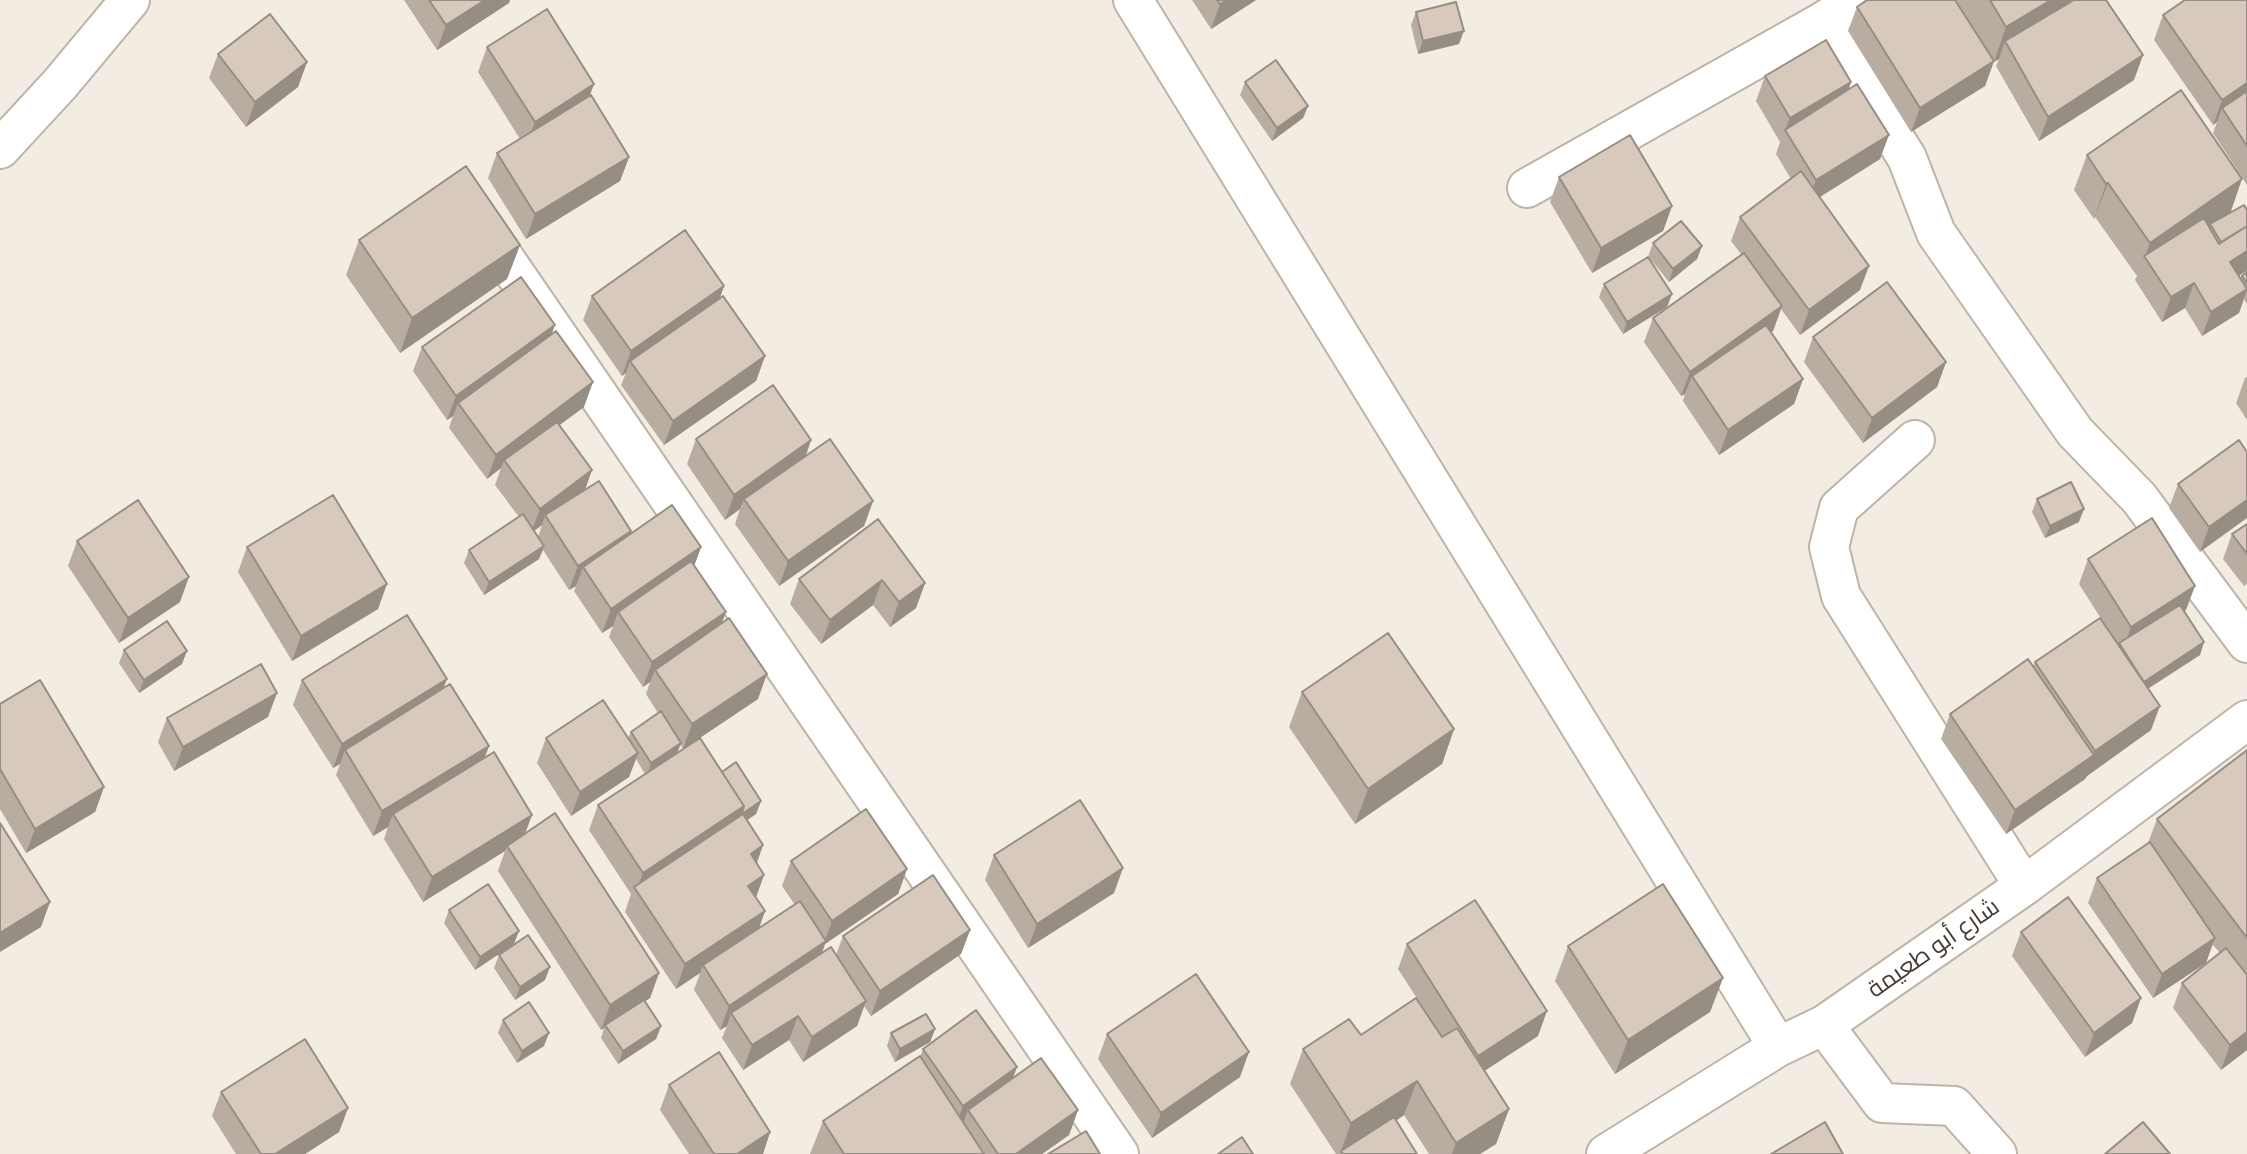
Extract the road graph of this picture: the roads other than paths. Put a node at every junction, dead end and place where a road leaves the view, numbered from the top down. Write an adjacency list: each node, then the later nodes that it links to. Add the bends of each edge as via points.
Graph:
1 (130, 0): 5 (street)
2 (1133, 0): 13 (street)
3 (1858, 0): 4 (street)
4 (1822, 22): 6 (street); 9 (street, via 1907,158 1936,233 2075,432 2139,498)
5 (0, 149)
6 (1527, 188)
7 (482, 225): 14 (street)
8 (1915, 440): 11 (street, via 1839,508 1829,547 1841,596)
9 (2247, 643)
10 (2247, 720): 11 (street, شارع أبو طعيمة)
11 (2024, 886): 12 (street, شارع أبو طعيمة)
12 (1824, 1026): 13 (street, شارع أبو طعيمة); 16 (street, via 1882,1103 1954,1106)
13 (1777, 1047): 15 (street, شارع أبو طعيمة)
14 (1119, 1154)
15 (1606, 1154)
16 (1997, 1154)

